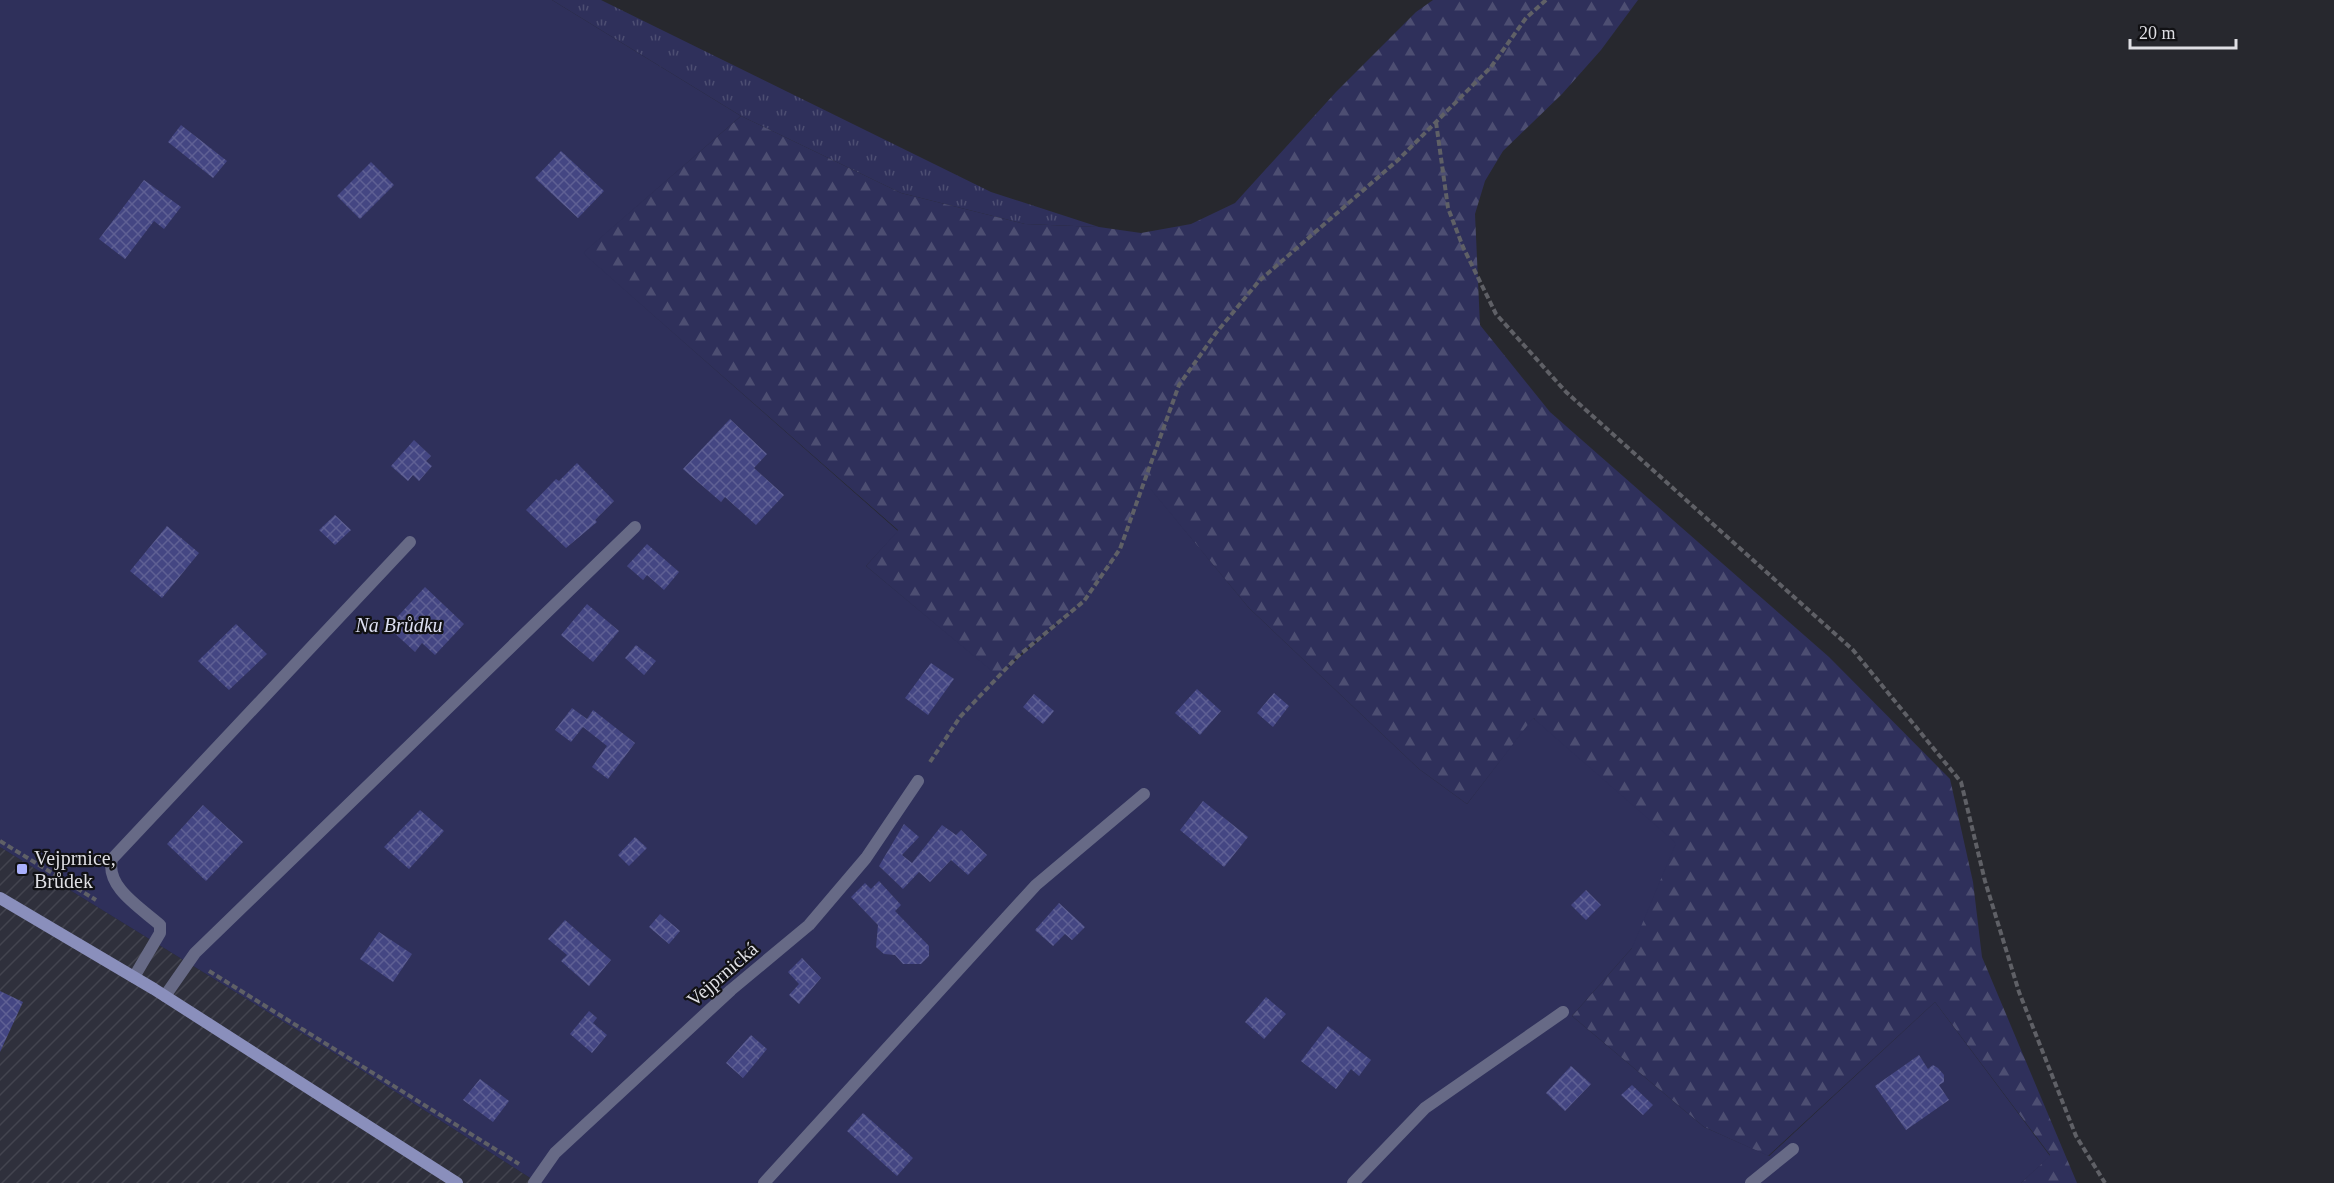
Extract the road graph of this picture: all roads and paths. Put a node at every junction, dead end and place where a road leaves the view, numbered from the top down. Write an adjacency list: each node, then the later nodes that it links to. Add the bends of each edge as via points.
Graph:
1 (1546, 0): 2 (path, via 1526,18 1491,67)
2 (1436, 122): 5 (path, via 1259,281 1216,333 1179,385 1120,549 1084,601 1017,657 960,717); 20 (path, via 1448,208 1496,314 1566,392 1853,650 1961,782 1985,881 2019,992 2076,1136)
3 (635, 527): 12 (street, via 195,953)
4 (410, 542): 11 (street, via 111,859 112,881 160,925 160,933)
5 (918, 781): 15 (street, Vejprnická, via 866,858 809,925 731,990 555,1153)
6 (1144, 794): 17 (street, via 1036,885)
7 (0, 840): 9 (path)
8 (0, 898): 11 (main road)
9 (102, 904)
10 (203, 967): 15 (path)
11 (134, 977): 12 (main road)
12 (165, 996): 16 (main road)
13 (1563, 1012): 18 (street, via 1425,1108)
14 (1793, 1149): 19 (street)
15 (537, 1180)
16 (457, 1183)
17 (764, 1183)
18 (1353, 1183)
19 (1751, 1183)
20 (2105, 1183)

